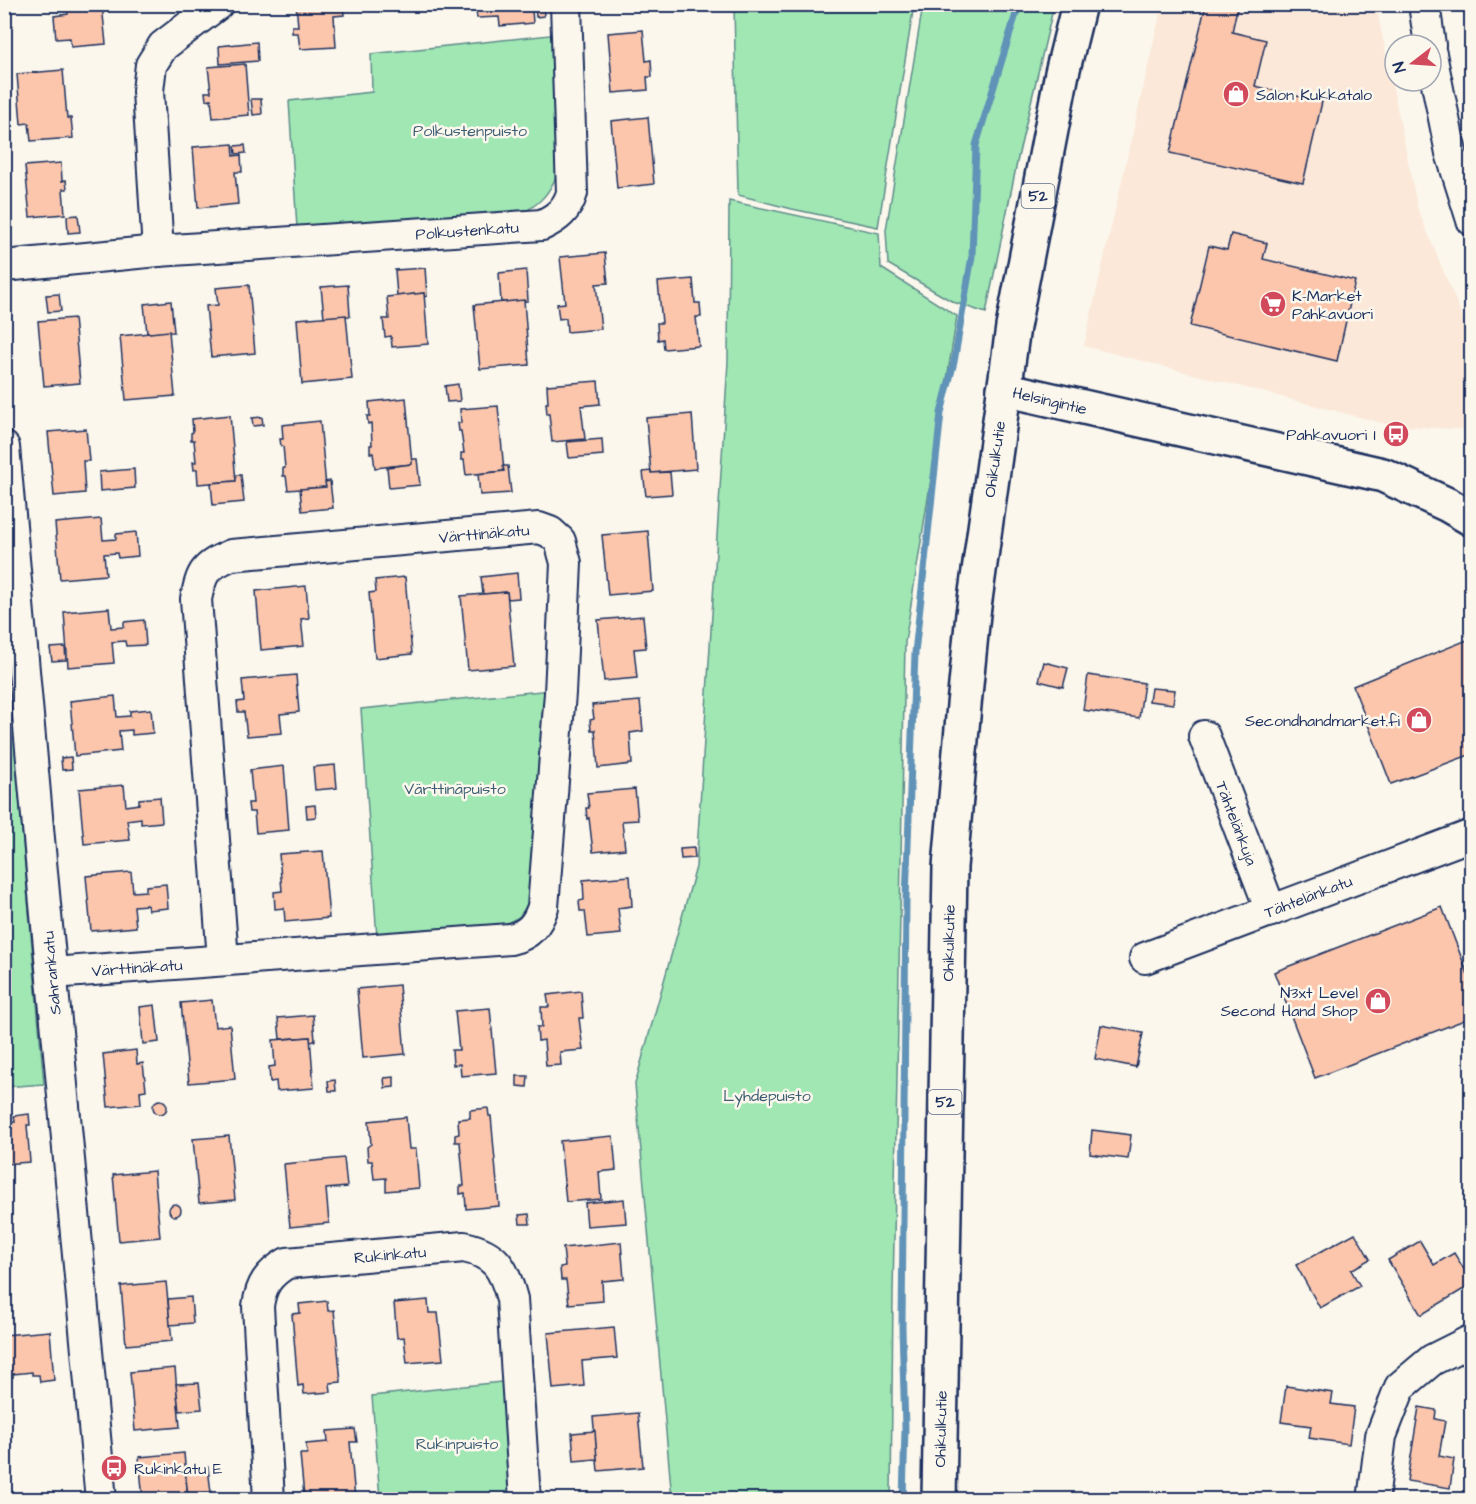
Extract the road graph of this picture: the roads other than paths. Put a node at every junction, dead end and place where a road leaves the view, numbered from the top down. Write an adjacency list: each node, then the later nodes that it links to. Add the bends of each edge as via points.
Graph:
1 (218, 4): 8 (street, via 163,46 152,65 148,91)
2 (566, 4): 8 (street, Polkustenkatu, via 572,193 554,219 542,225)
3 (1079, 4): 10 (main road, Helsingintie / 52, via 1062,73)
4 (1424, 4): 5 (street)
5 (1428, 33)
6 (1439, 93): 7 (street, via 1451,153)
7 (1472, 220)
8 (158, 251): 9 (street, Polkustenkatu)
9 (4, 266)
10 (1004, 389): 12 (main road, Helsingintie, via 1383,475); 23 (main road, Ohikulkutie / 52, via 973,614 950,867)
11 (4, 447): 18 (street, Sahrankatu)
12 (1472, 519)
13 (1204, 736): 15 (street, Tähtelänkuja)
14 (1472, 835): 15 (street, Tähtelänkatu)
15 (1271, 910): 16 (street, Tähtelänkatu)
16 (1145, 958)
17 (223, 960): 17 (street, Värttinäkatu, via 510,939 532,929 543,907 566,563 560,541 550,532 539,528 231,555 213,563 201,576 196,599); 18 (street, Värttinäkatu)
18 (52, 973): 20 (street, Sahrankatu)
19 (1472, 1340): 24 (street, via 1432,1360 1400,1387 1381,1436)
20 (101, 1500)
21 (269, 1500): 22 (street, Rukinkatu, via 258,1306 266,1279 287,1263 464,1247 488,1255 500,1265 512,1299)
22 (525, 1500)
23 (939, 1500)
24 (1372, 1500)

